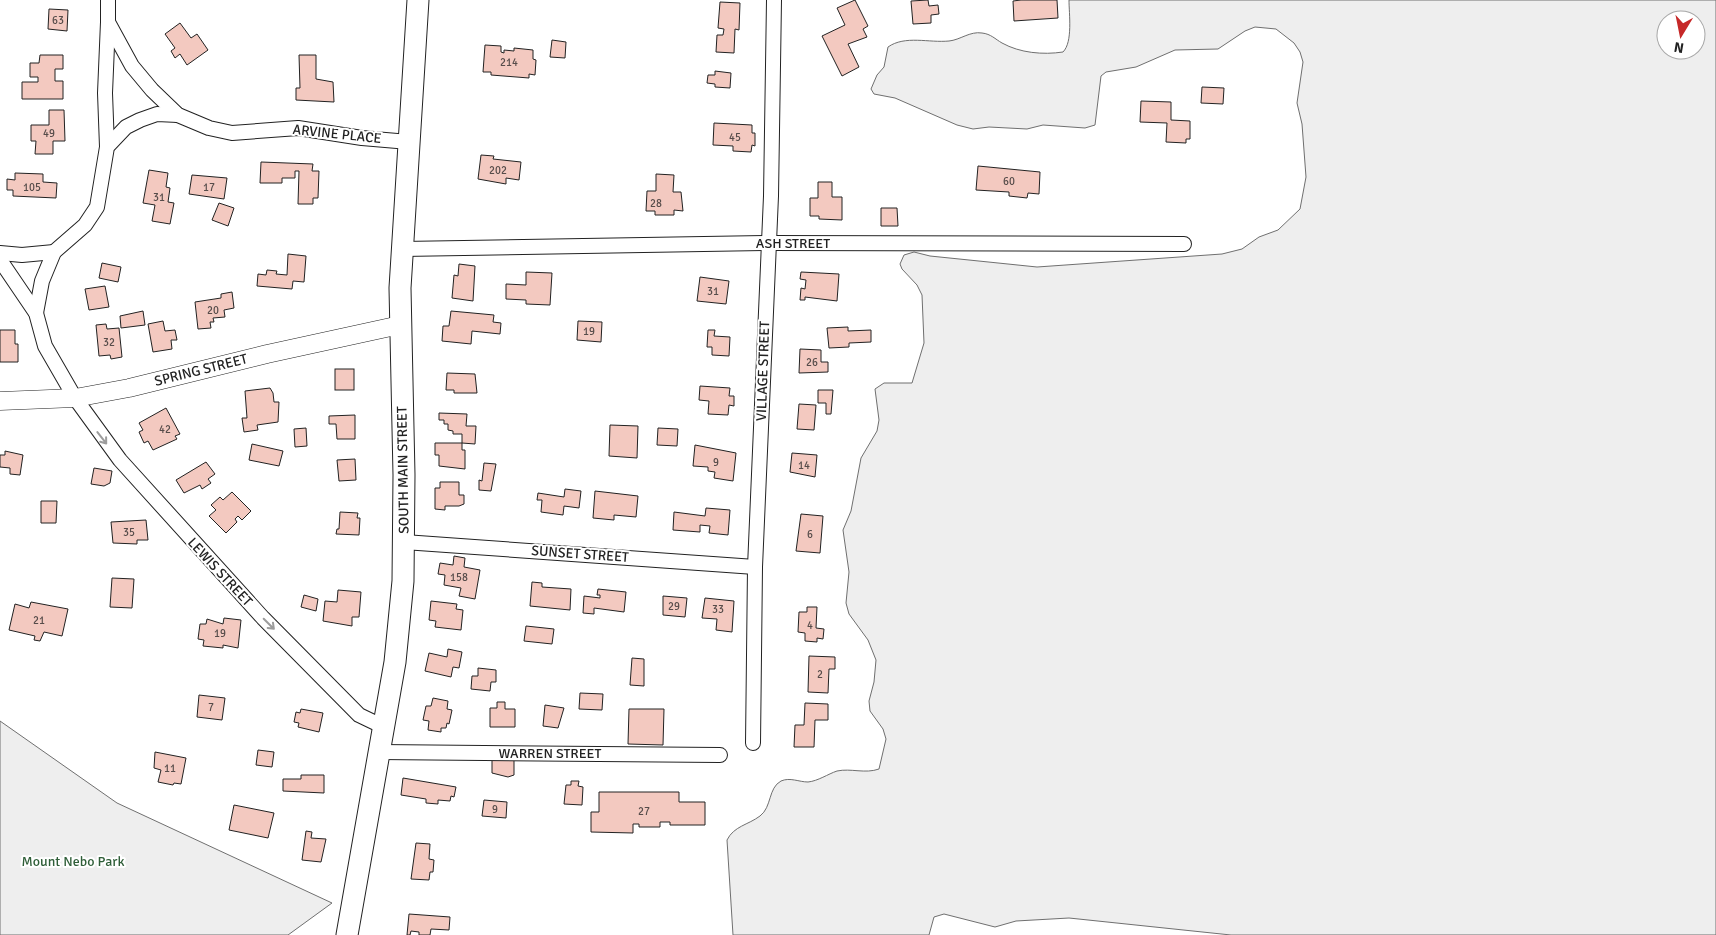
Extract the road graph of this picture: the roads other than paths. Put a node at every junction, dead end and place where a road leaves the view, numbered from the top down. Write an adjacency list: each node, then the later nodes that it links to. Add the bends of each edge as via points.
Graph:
1 (108, 0): 4 (street, ARVINE PLACE)
2 (418, 0): 6 (main road, SOUTH MAIN STREET)
3 (774, 0): 8 (street, VILLAGE STREET)
4 (108, 22): 5 (street, ARVINE PLACE, via 132,66); 7 (street, ARVINE PLACE)
5 (178, 115): 6 (street, ARVINE PLACE, via 209,128 232,133 298,128); 7 (street, ARVINE PLACE, via 157,114 140,120 126,127)
6 (409, 142): 10 (main road, SOUTH MAIN STREET)
7 (107, 148): 11 (street, ARVINE PLACE, via 97,207 85,225)
8 (768, 243): 9 (street, ASH STREET); 10 (street, ASH STREET); 19 (street, VILLAGE STREET)
9 (1184, 244)
10 (402, 248): 15 (main road, SOUTH MAIN STREET)
11 (54, 252): 12 (street); 14 (street, ARVINE PLACE, via 42,281)
12 (0, 253)
13 (0, 260): 14 (street)
14 (36, 313): 16 (street, LEWIS STREET, via 45,346)
15 (400, 325): 16 (street, SPRING STREET); 18 (main road, SOUTH MAIN STREET)
16 (74, 398): 17 (street, SPRING STREET); 20 (street, LEWIS STREET, one-way to 20, via 120,460 222,575 360,715)
17 (0, 401)
18 (404, 542): 19 (street, SUNSET STREET); 20 (main road, SOUTH MAIN STREET, via 399,630)
19 (755, 567): 21 (street, VILLAGE STREET)
20 (384, 727): 22 (main road, SOUTH MAIN STREET)
21 (753, 742)
22 (380, 752): 23 (street, WARREN STREET); 24 (main road, SOUTH MAIN STREET)
23 (720, 754)
24 (347, 935)

